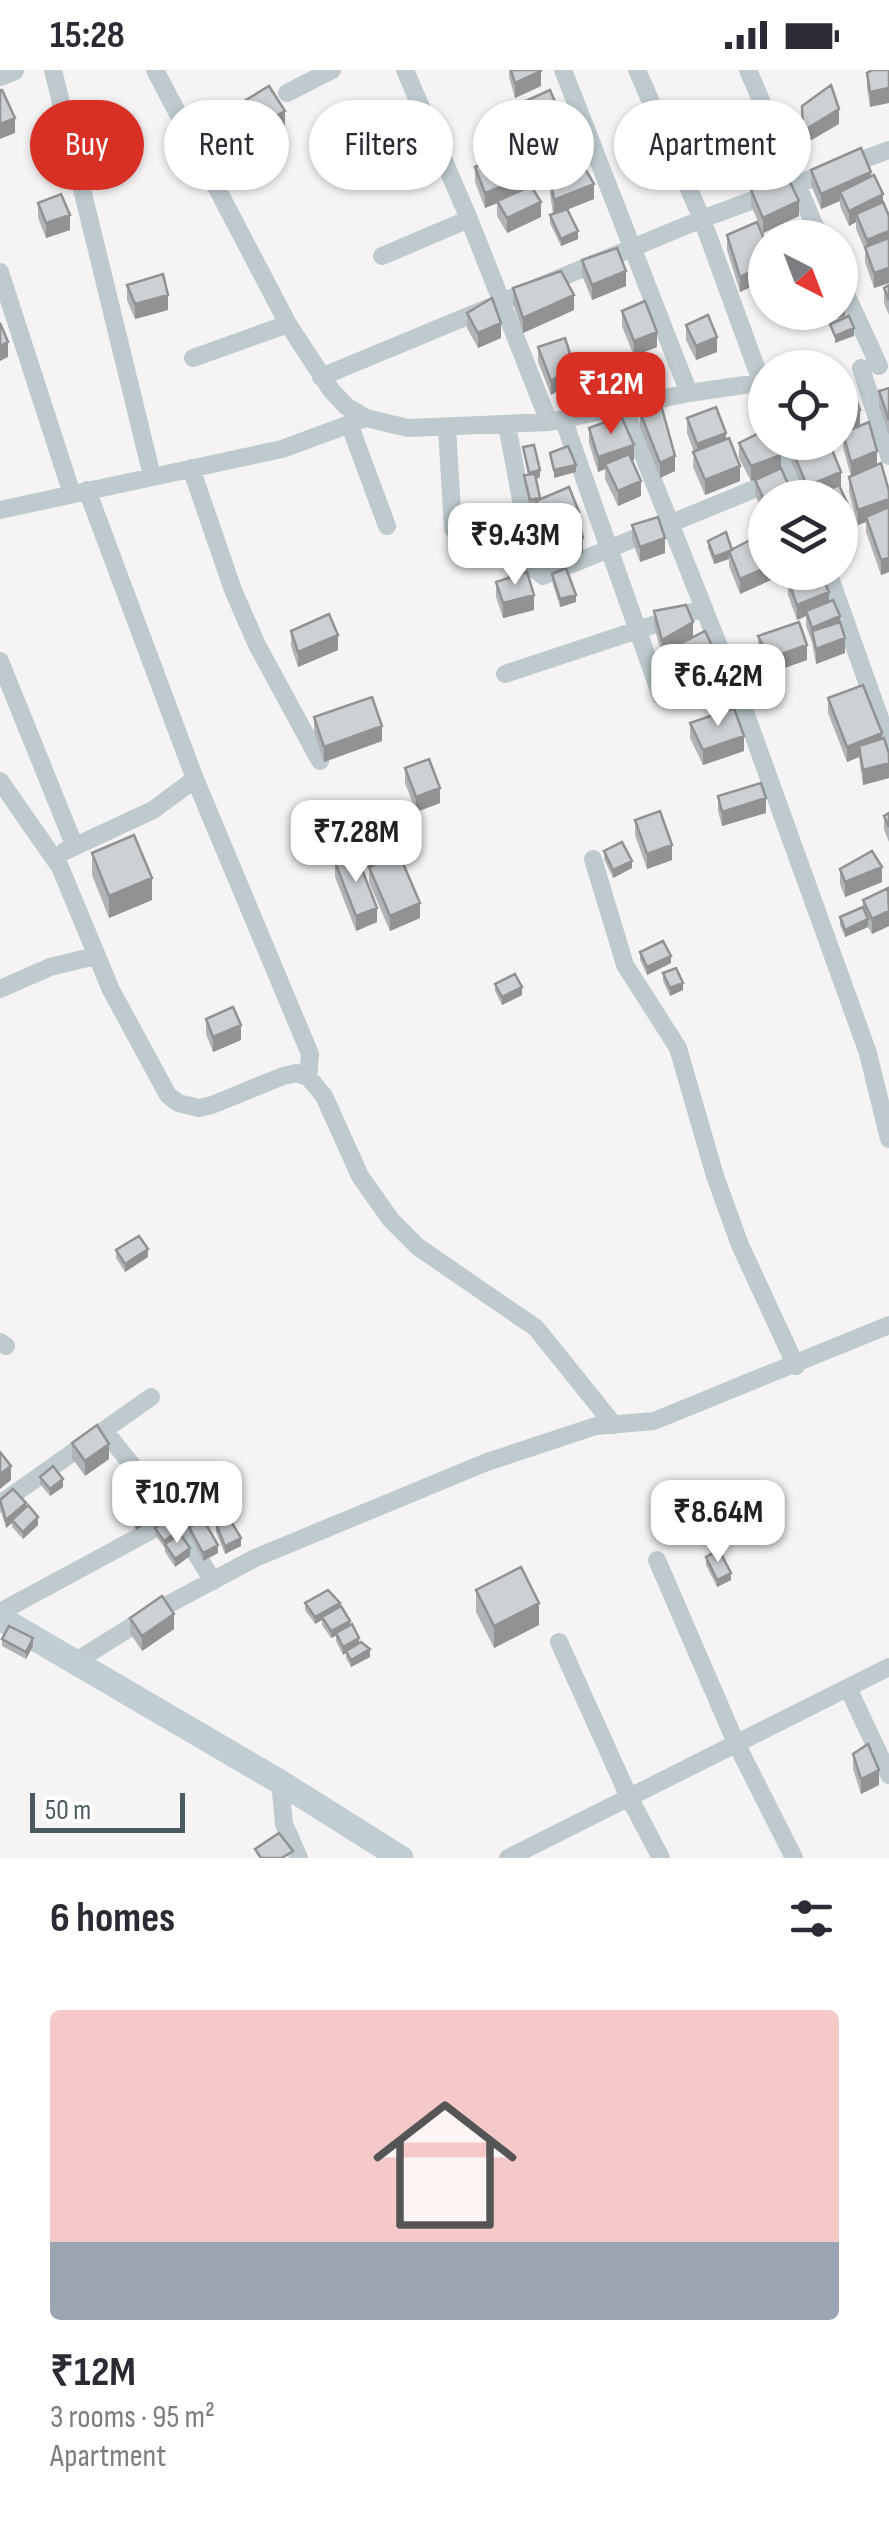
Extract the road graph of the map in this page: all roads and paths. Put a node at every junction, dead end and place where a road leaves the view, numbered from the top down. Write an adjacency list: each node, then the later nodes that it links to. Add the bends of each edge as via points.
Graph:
1 (13, 70): 9 (street)
2 (53, 70): 40 (street)
3 (155, 70): 23 (street)
4 (332, 70): 10 (street)
5 (405, 70): 16 (street)
6 (563, 70): 19 (street)
7 (637, 70): 17 (street)
8 (748, 70): 11 (street)
9 (0, 75)
10 (287, 93)
11 (761, 100)
12 (889, 150): 13 (street)
13 (811, 177)
14 (775, 190): 17 (street)
15 (799, 190): 18 (street)
16 (469, 219): 20 (street); 22 (street)
17 (702, 219): 19 (street); 25 (street)
18 (812, 220)
19 (631, 249): 22 (street); 30 (street)
20 (382, 256)
21 (0, 272): 42 (street)
22 (502, 304): 28 (street); 33 (street)
23 (288, 324): 26 (street); 28 (street)
24 (858, 324): 27 (street)
25 (751, 350)
26 (193, 358)
27 (876, 366): 36 (street)
28 (321, 378): 32 (street)
29 (748, 388): 30 (street)
30 (688, 394): 31 (street)
31 (624, 407): 33 (street); 44 (street)
32 (358, 422): 35 (street); 38 (street, via 282,449); 45 (street)
33 (556, 422): 34 (street); 47 (street)
34 (507, 425): 35 (street); 47 (street, via 538,574 549,576)
35 (446, 428): 46 (street)
36 (889, 456)
37 (788, 460): 39 (street)
38 (191, 468): 40 (street); 57 (street, via 241,608)
39 (793, 473): 41 (street); 44 (street)
40 (152, 476): 42 (street)
41 (796, 480)
42 (80, 492): 43 (street); 58 (street)
43 (0, 510)
44 (670, 524): 47 (street); 49 (street)
45 (387, 526)
46 (453, 529)
47 (608, 550): 50 (street)
48 (834, 590): 54 (street)
49 (704, 608): 50 (street); 66 (street, via 868,1054)
50 (636, 632): 52 (street); 55 (street)
51 (0, 661): 60 (street)
52 (505, 674)
53 (889, 686): 54 (street)
54 (869, 690): 56 (street)
55 (661, 696)
56 (889, 744)
57 (320, 761)
58 (195, 779): 60 (street, via 152,810); 65 (street, via 310,1054)
59 (0, 781): 61 (street)
60 (74, 847): 61 (street)
61 (54, 856): 63 (street)
62 (593, 859): 68 (street, via 625,965 678,1048 721,1193)
63 (95, 956): 64 (street, via 50,966); 65 (street, via 160,1086 178,1103 212,1106 283,1076)
64 (0, 989)
65 (308, 1076): 70 (street, via 360,1176 392,1220 418,1248 536,1328)
66 (889, 1139)
67 (889, 1325): 68 (street)
68 (796, 1366): 70 (street, via 654,1421)
69 (150, 1397): 71 (street)
70 (614, 1425): 75 (street, via 486,1462)
71 (104, 1430): 72 (street); 73 (street)
72 (0, 1504)
73 (174, 1518): 75 (street); 76 (street)
74 (657, 1560): 81 (street)
75 (213, 1581): 78 (street)
76 (0, 1615): 78 (main road)
77 (559, 1642): 84 (street)
78 (75, 1662): 83 (main road)
79 (889, 1668): 80 (street)
80 (848, 1688): 81 (street); 82 (street)
81 (736, 1743): 84 (street); 89 (street)
82 (889, 1775)
83 (280, 1782): 85 (street, via 284,1824); 86 (main road)
84 (629, 1797): 87 (street); 88 (street)
85 (298, 1858)
86 (401, 1858)
87 (508, 1858)
88 (661, 1858)
89 (794, 1858)

